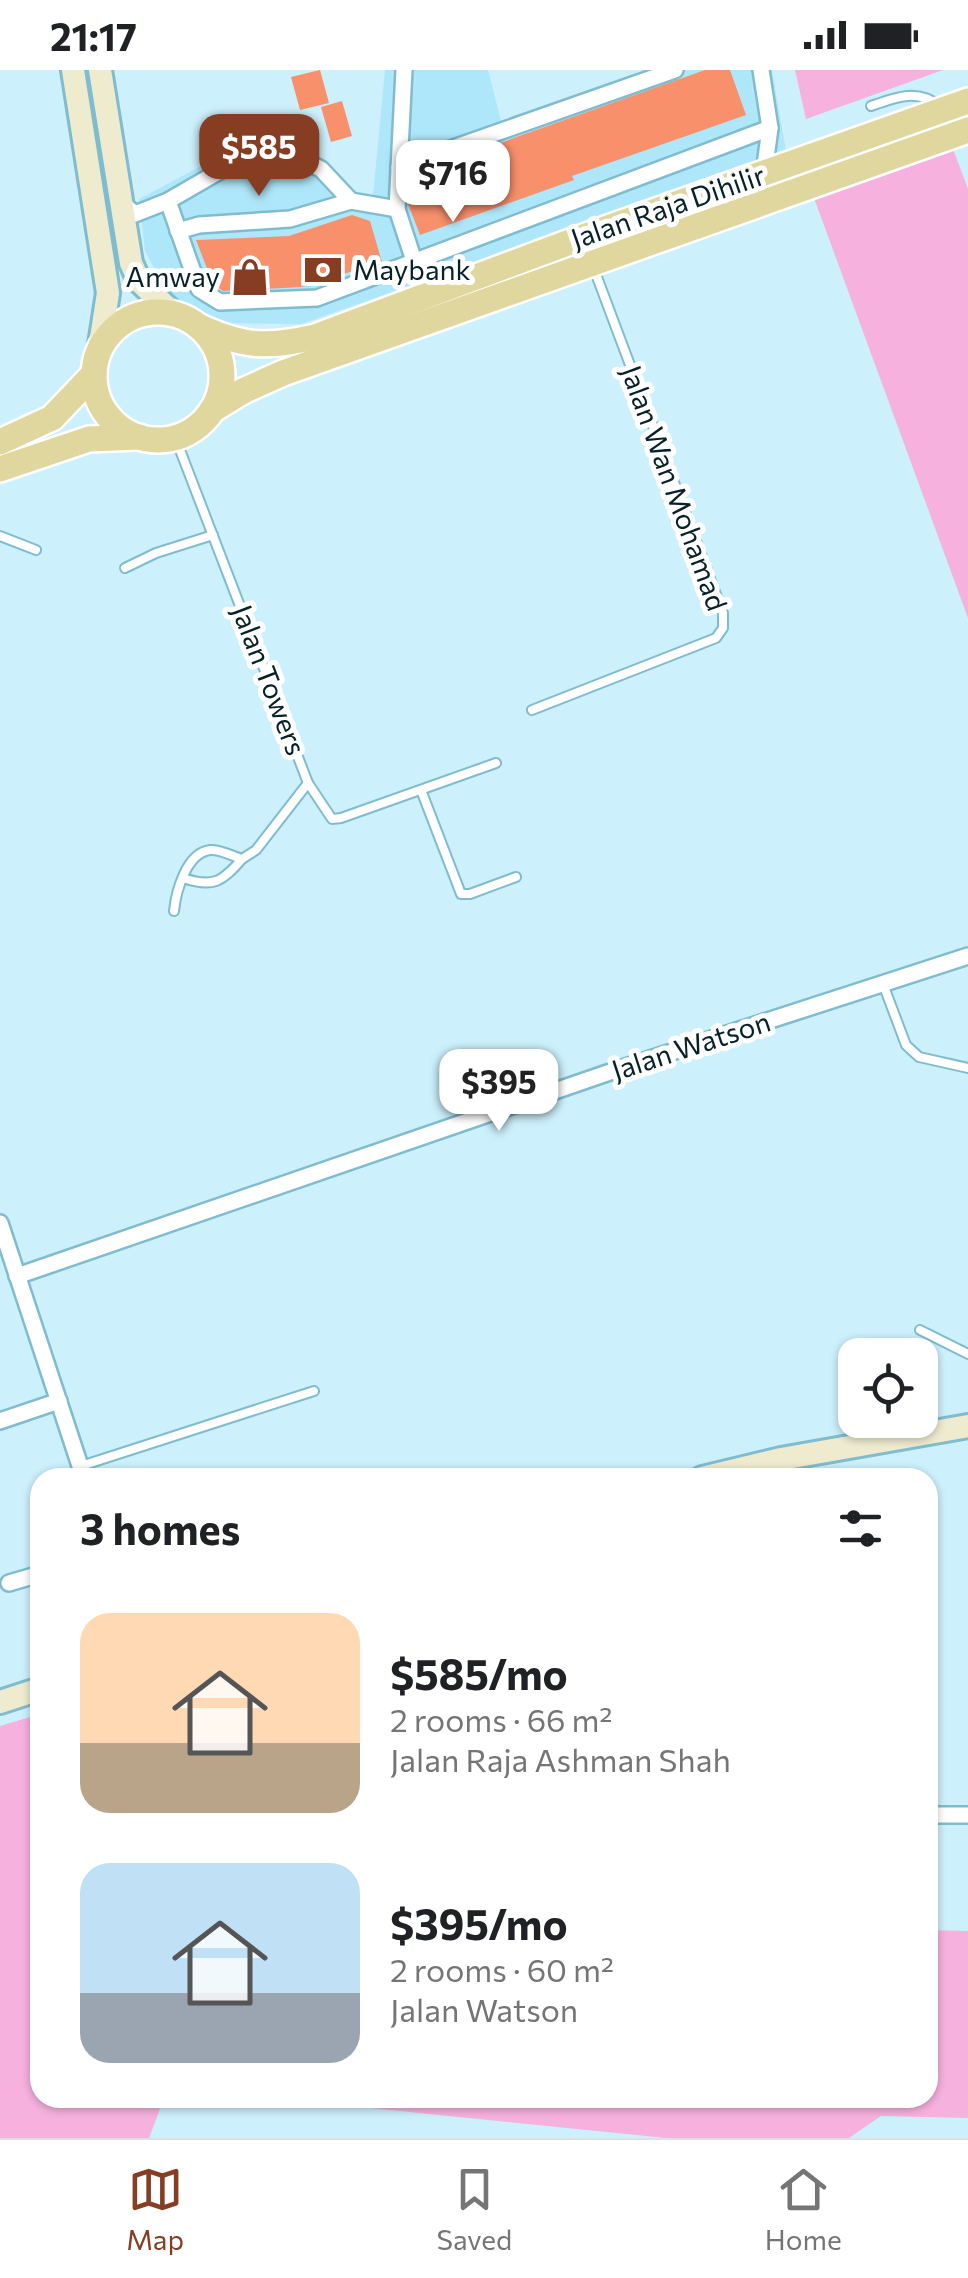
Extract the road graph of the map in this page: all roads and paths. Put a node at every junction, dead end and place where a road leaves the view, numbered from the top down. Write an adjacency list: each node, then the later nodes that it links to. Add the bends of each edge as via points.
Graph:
1 (74, 70): 25 (main road, via 108,293)
2 (100, 70): 16 (main road)
3 (404, 70): 12 (street)
4 (676, 70): 12 (street)
5 (761, 70): 8 (street)
6 (956, 105): 7 (lane, via 919,94); 10 (main road, Jalan Raja Dihilir)
7 (871, 106)
8 (770, 128): 11 (street); 13 (street); 20 (street)
9 (967, 131): 10 (main road, via 953,121); 21 (main road, Jalan Raja Dihilir)
10 (862, 139): 11 (main road, Jalan Raja Dihilir)
11 (804, 160): 13 (main road, Jalan Raja Dihilir)
12 (398, 166): 17 (street)
13 (764, 172): 22 (main road, Jalan Raja Dihilir)
14 (168, 201): 15 (street, via 268,143 321,169); 16 (street, via 135,214); 18 (street); 19 (street)
15 (351, 201): 17 (street); 18 (street, via 290,220)
16 (122, 203): 19 (main road)
17 (397, 209): 20 (street)
18 (178, 231): 20 (street, via 200,289 220,302 317,298)
19 (127, 234): 23 (main road, via 139,281)
20 (415, 264): 22 (street)
21 (592, 265): 26 (main road, Jalan Raja Dihilir, via 283,373); 35 (lane, Jalan Wan Mohamad, via 723,613 723,628 716,638)
22 (434, 292): 24 (main road, Jalan Raja Dihilir, via 281,345 255,346)
23 (174, 314): 24 (main road); 25 (main road, via 156,312 122,323)
24 (198, 326): 26 (main road, via 219,356 220,393)
25 (96, 363): 27 (main road, via 97,394 106,413); 29 (main road, via 52,418)
26 (212, 410): 28 (main road)
27 (140, 436): 28 (main road); 30 (main road, via 89,439)
28 (175, 437): 31 (lane, Jalan Towers)
29 (0, 442)
30 (0, 470)
31 (213, 535): 34 (lane); 37 (lane, Jalan Towers)
32 (0, 536): 33 (lane)
33 (36, 550)
34 (124, 568)
35 (532, 710)
36 (496, 763): 38 (lane)
37 (308, 784): 38 (lane, via 332,819); 39 (lane, Jalan Towers)
38 (421, 790): 40 (lane, via 462,894)
39 (242, 859): 41 (lane, Jalan Towers, via 218,881); 41 (lane, via 204,851)
40 (516, 877)
41 (183, 878): 42 (lane)
42 (174, 911)
43 (968, 956): 44 (street, Jalan Watson)
44 (883, 984): 45 (lane, via 906,1046 919,1057); 47 (street, Jalan Watson)
45 (968, 1068)
46 (0, 1223): 47 (street)
47 (18, 1276): 51 (street)
48 (920, 1330): 49 (lane)
49 (968, 1354)
50 (314, 1391): 55 (lane)
51 (59, 1401): 52 (street); 54 (street)
52 (0, 1421)
53 (968, 1426): 56 (main road)
54 (82, 1468)
55 (94, 1468)
56 (784, 1468)
57 (30, 1577): 58 (street)
58 (9, 1584)
59 (30, 1693): 60 (main road)
60 (0, 1702)
61 (938, 1814): 62 (street)
62 (968, 1815)

